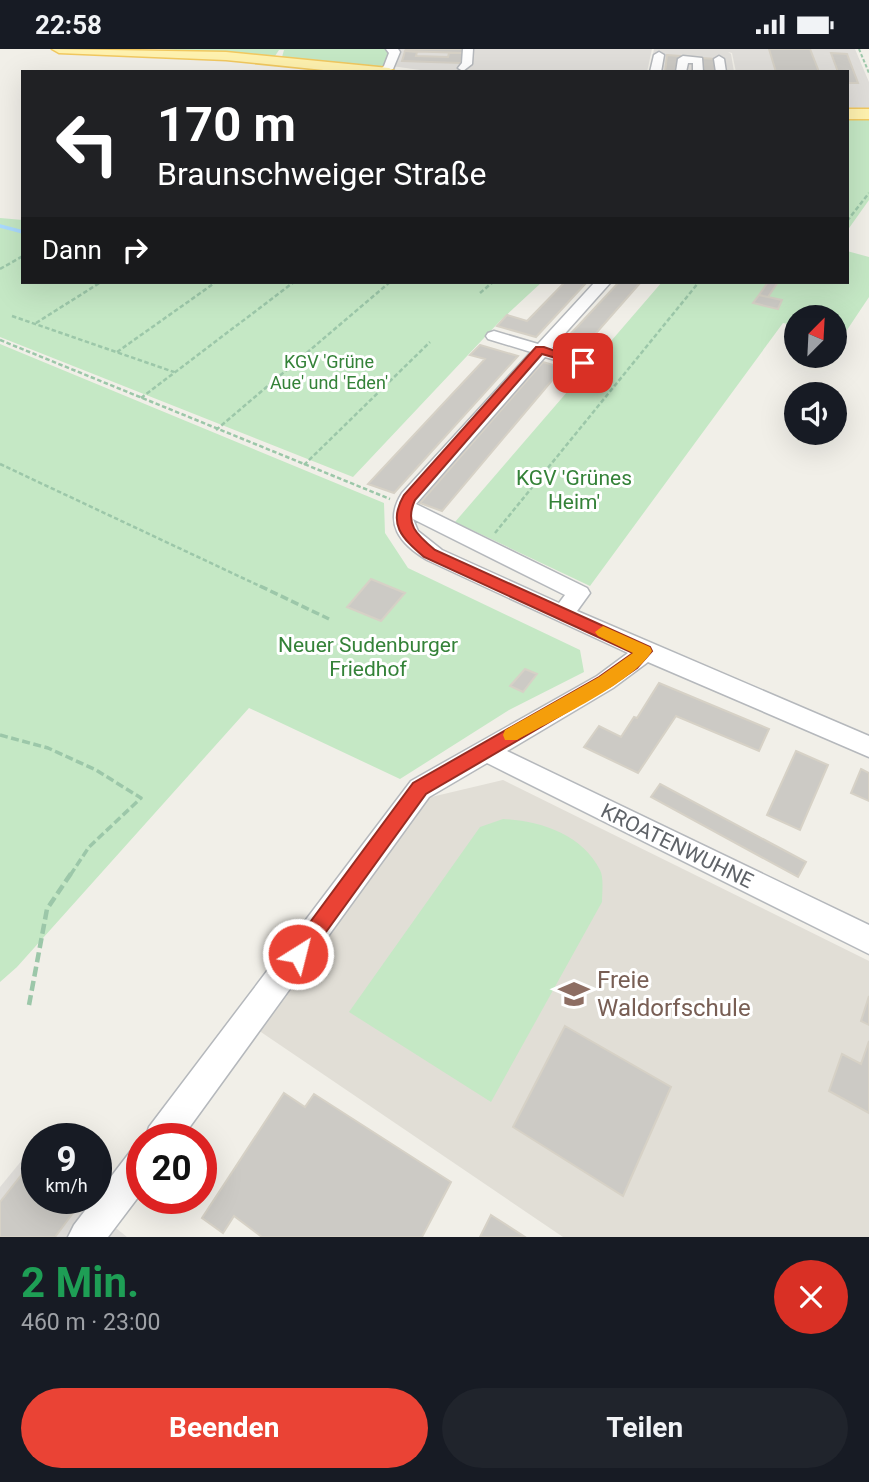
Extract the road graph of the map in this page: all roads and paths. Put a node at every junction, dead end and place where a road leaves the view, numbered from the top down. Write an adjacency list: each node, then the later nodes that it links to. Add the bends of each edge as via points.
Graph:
1 (60, 49): 8 (main road, via 206,54)
2 (391, 49): 9 (street, via 395,52)
3 (468, 49): 7 (street)
4 (859, 49): 14 (path)
5 (659, 54): 10 (street)
6 (719, 59): 13 (street)
7 (463, 68)
8 (373, 70)
9 (384, 70)
10 (655, 70)
11 (681, 70): 12 (street, via 684,59 698,59)
12 (698, 70)
13 (721, 70)
14 (869, 73)
15 (849, 114): 16 (main road)
16 (869, 114)
17 (869, 193): 18 (path)
18 (849, 218)
19 (21, 257): 20 (path)
20 (0, 269)
21 (98, 284): 30 (path)
22 (213, 284): 35 (path)
23 (291, 284): 37 (path)
24 (388, 284): 39 (path)
25 (491, 284): 28 (path)
26 (601, 284): 34 (street)
27 (697, 284): 43 (path)
28 (480, 293)
29 (12, 316): 30 (path)
30 (36, 323): 35 (path)
31 (494, 336): 34 (street)
32 (0, 340): 38 (path)
33 (430, 342): 41 (path)
34 (540, 349): 36 (street); 42 (street)
35 (117, 352): 37 (path)
36 (583, 363)
37 (174, 372): 38 (path)
38 (141, 398): 39 (path)
39 (216, 429): 41 (path)
40 (0, 464): 45 (path)
41 (304, 465): 42 (path)
42 (404, 506): 44 (street, via 405,529 424,550); 44 (street, via 579,593)
43 (490, 539)
44 (564, 614): 46 (street)
45 (329, 619)
46 (644, 651): 48 (street); 49 (street, via 605,682)
47 (0, 735): 51 (path, via 48,748 141,798 89,847 47,909)
48 (869, 747)
49 (489, 748): 50 (street, KROATENWUHNE, via 499,759); 52 (lane, via 420,789)
50 (869, 940)
51 (29, 1005)
52 (173, 1123)
53 (126, 1185): 54 (street)
54 (94, 1227)

